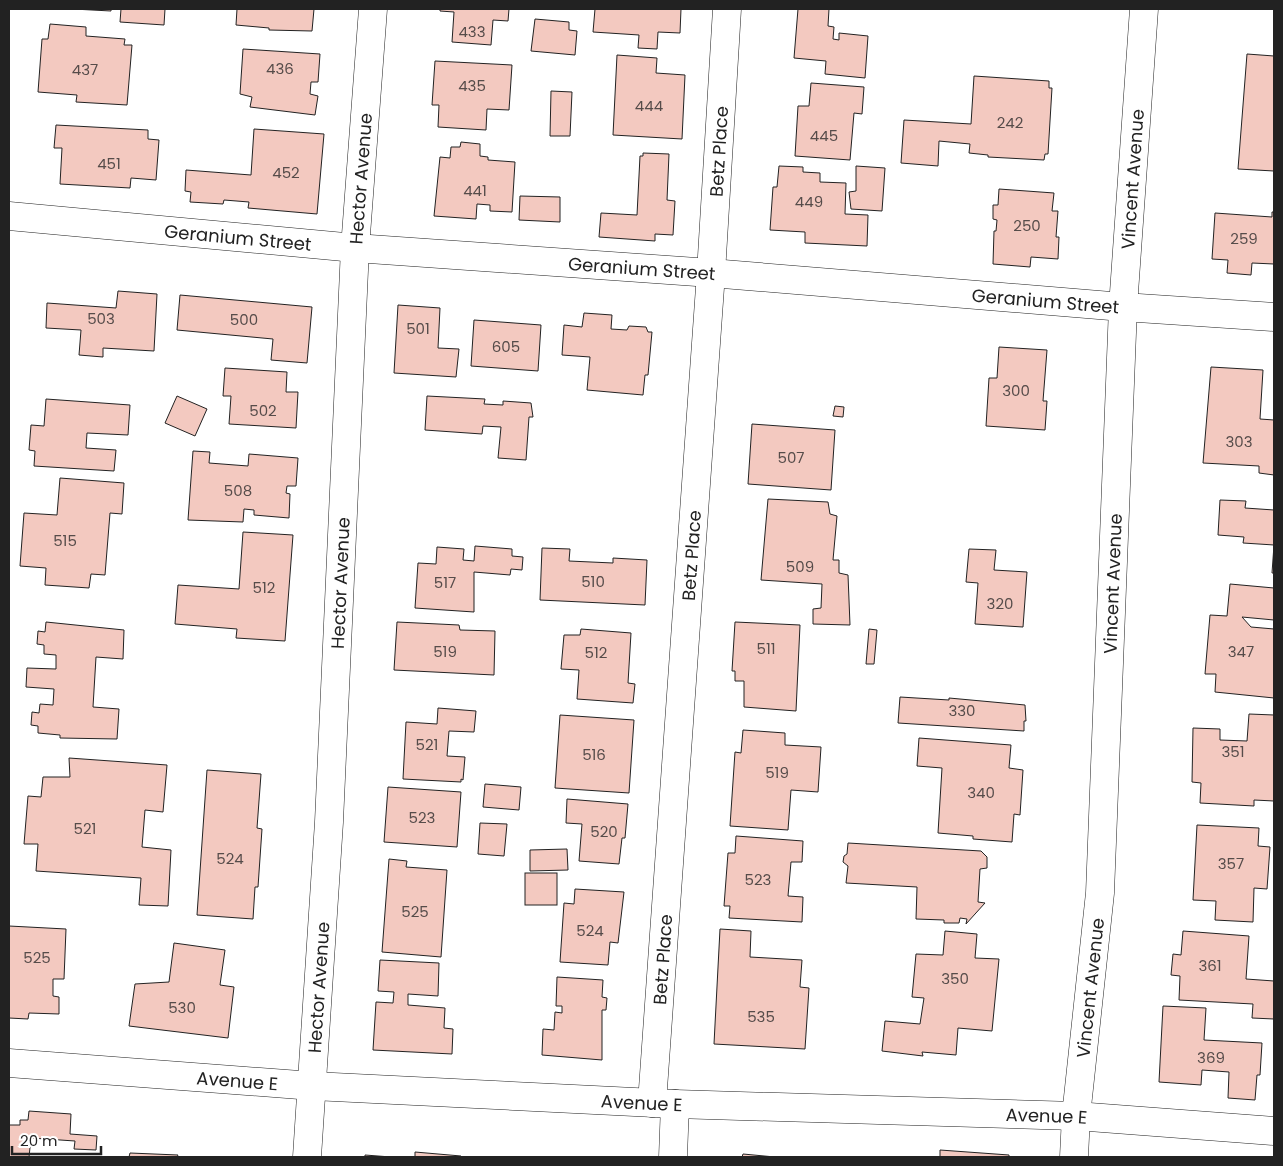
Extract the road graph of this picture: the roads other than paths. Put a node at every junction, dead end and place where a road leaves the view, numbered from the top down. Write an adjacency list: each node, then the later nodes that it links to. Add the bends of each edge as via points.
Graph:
1 (373, 9): 5 (street, Hector Avenue)
2 (727, 9): 6 (street, Betz Place)
3 (1144, 9): 7 (street, Vincent Avenue)
4 (9, 216): 5 (street, Geranium Street)
5 (355, 248): 6 (street, Geranium Street); 10 (street, Hector Avenue, via 329,822)
6 (711, 273): 7 (street, Geranium Street); 11 (street, Betz Place)
7 (1124, 307): 8 (street, Geranium Street); 12 (street, Vincent Avenue, via 1100,893)
8 (1274, 317)
9 (9, 1063): 10 (street, Avenue E)
10 (313, 1086): 11 (street, Avenue E); 14 (street, Hector Avenue)
11 (663, 1104): 12 (street, Avenue E); 15 (street, Betz Place)
12 (1076, 1116): 13 (street, Avenue E); 16 (street, Vincent Avenue)
13 (1274, 1131)
14 (307, 1157)
15 (673, 1157)
16 (1074, 1157)

